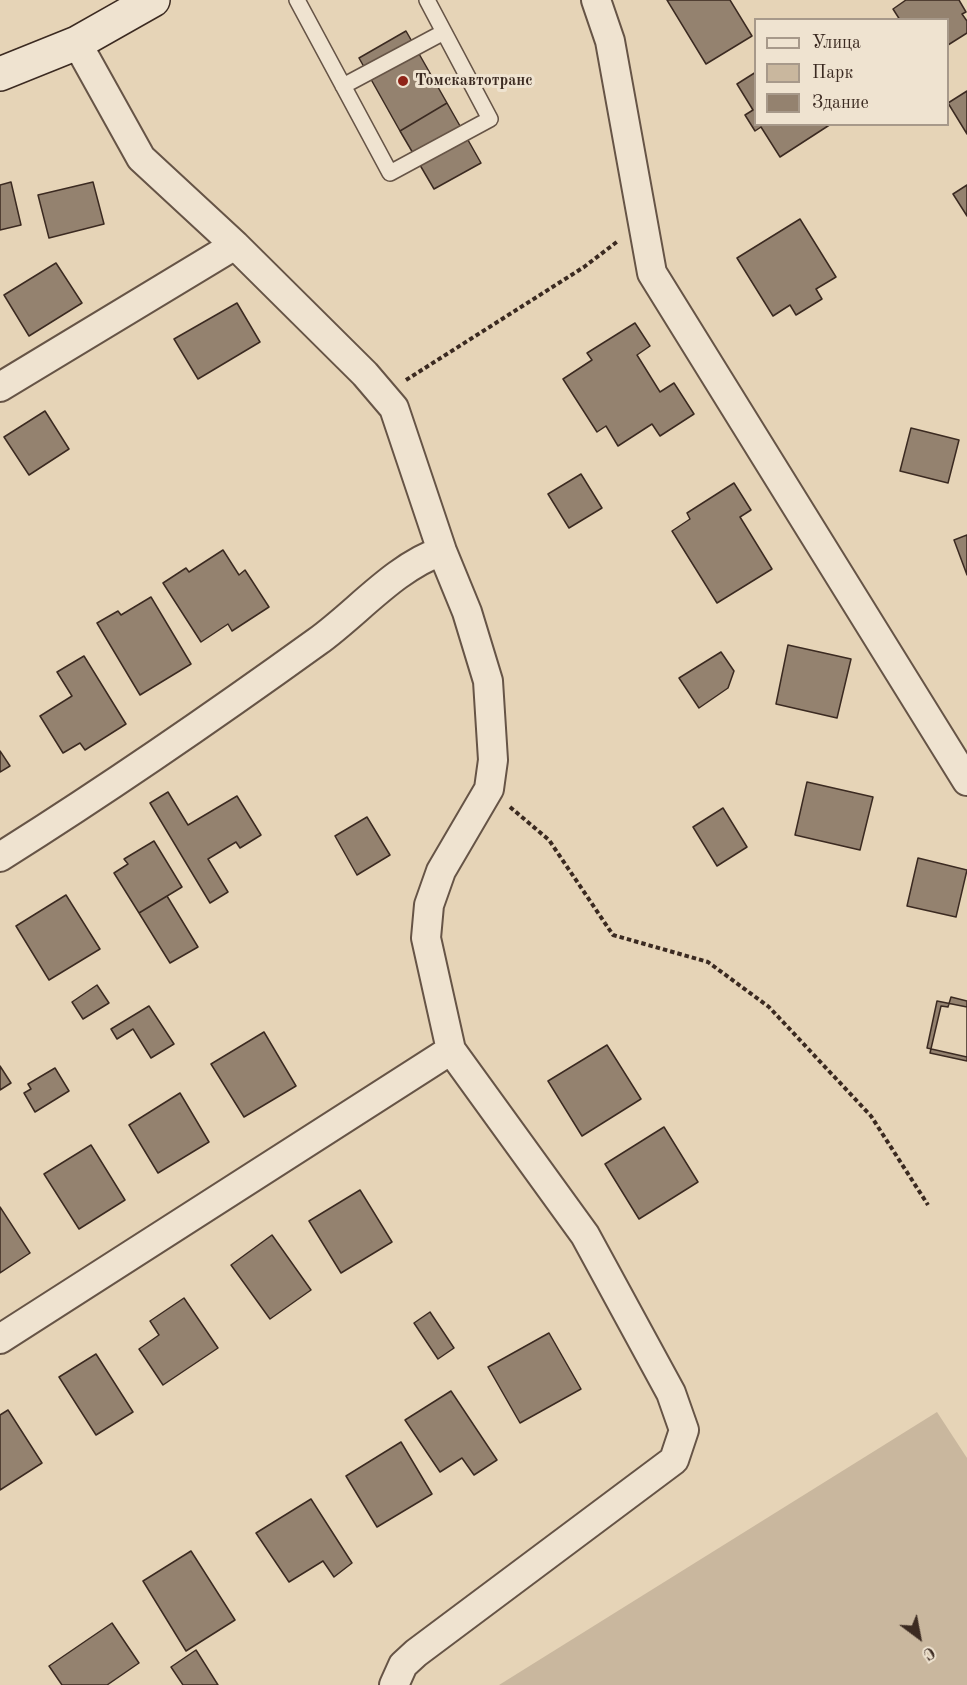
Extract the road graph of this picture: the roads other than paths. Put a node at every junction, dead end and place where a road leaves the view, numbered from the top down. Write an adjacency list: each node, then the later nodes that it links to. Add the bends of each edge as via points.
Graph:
1 (153, 0): 6 (street)
2 (297, 0): 8 (lane)
3 (427, 0): 5 (lane)
4 (596, 0): 12 (street, via 610,41 652,273)
5 (444, 33): 8 (lane); 8 (lane, via 490,120 400,168 390,173)
6 (77, 43): 7 (street); 9 (street, via 141,158)
7 (0, 74)
8 (343, 86)
9 (235, 245): 10 (street); 11 (street, via 394,408)
10 (0, 387)
11 (442, 551): 13 (street, via 422,558 320,640); 14 (street, via 467,612 488,681 493,760 489,789 441,871 429,905 426,938)
12 (967, 781)
13 (0, 857)
14 (451, 1050): 15 (street); 16 (street, via 585,1235 671,1393 684,1430 674,1460 416,1653 403,1665)
15 (0, 1339)
16 (394, 1685)

